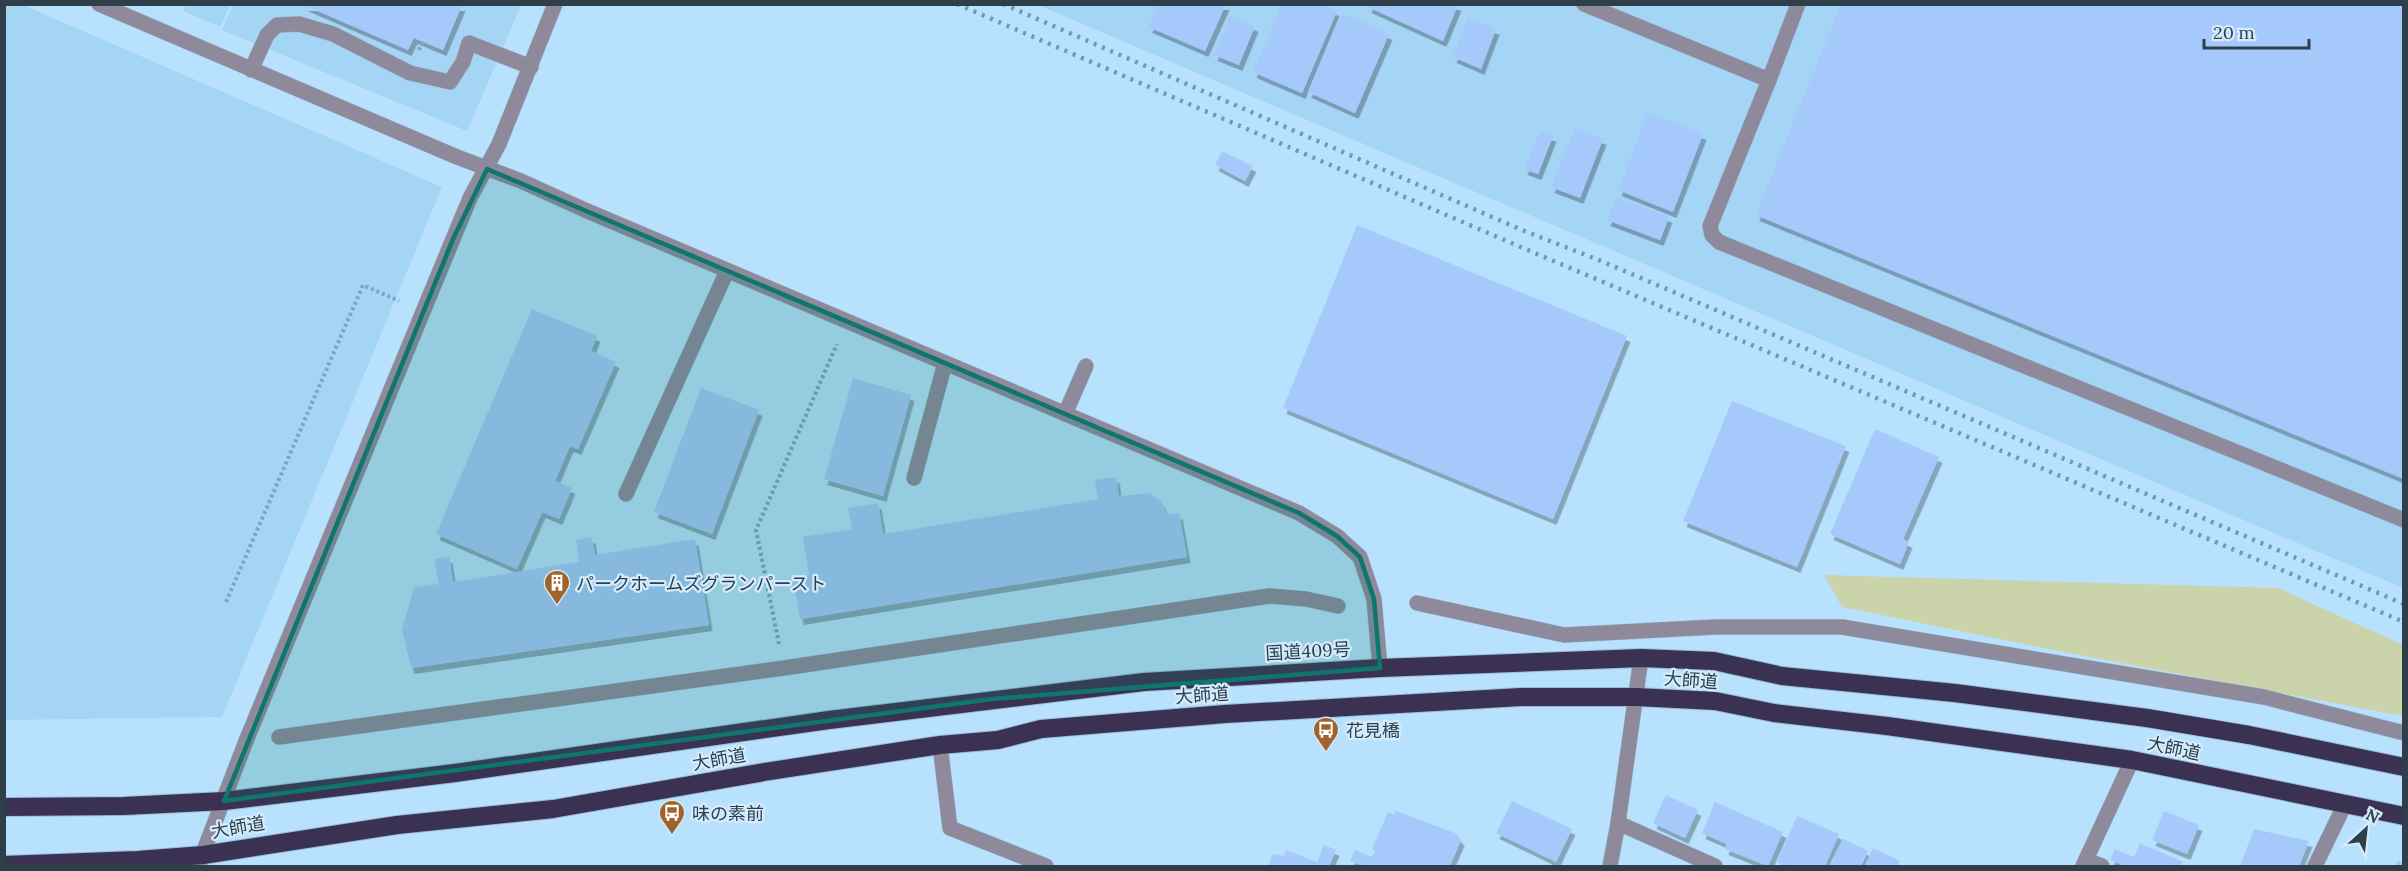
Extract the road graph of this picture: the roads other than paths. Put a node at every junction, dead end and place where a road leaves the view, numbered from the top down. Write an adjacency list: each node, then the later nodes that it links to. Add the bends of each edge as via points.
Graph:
1 (99, 4): 6 (street)
2 (555, 4): 5 (street)
3 (1584, 4): 7 (street)
4 (1798, 4): 7 (street)
5 (531, 67): 6 (street, via 469,43 464,62 450,82 410,73 333,34 299,24 277,25 267,35); 8 (street)
6 (251, 70): 8 (street)
7 (1768, 80): 15 (street, via 1710,226 1715,240)
8 (487, 169): 9 (street); 27 (street, via 470,198)
9 (727, 271): 10 (street); 14 (street)
10 (945, 363): 12 (street); 13 (street)
11 (1086, 366): 12 (street)
12 (1065, 414): 19 (street, via 1299,513 1337,536 1360,557 1374,599)
13 (914, 478)
14 (626, 494)
15 (2403, 520)
16 (1417, 603): 22 (street, via 1564,635 1715,627 1842,627 2264,697)
17 (1338, 606): 23 (street, via 1269,596)
18 (1641, 658): 19 (highway, 大師道); 21 (street); 26 (highway, 大師道, via 1714,661 1782,676 2147,718)
19 (1380, 668): 20 (highway, 国道409号)
20 (1239, 676): 27 (highway, 大師道, via 992,699)
21 (1636, 697): 24 (highway, 大師道, via 1521,697 1237,713 1041,729 998,740); 25 (highway, 大師道, via 1715,701 1773,713); 31 (street)
22 (2403, 733)
23 (279, 737)
24 (940, 745): 32 (highway, 大師道, via 553,809 397,825); 35 (street, via 950,828)
25 (2132, 760): 28 (highway, 大師道); 33 (street)
26 (2403, 767)
27 (224, 801): 29 (highway, 大師道); 32 (street)
28 (2344, 806): 30 (highway, 大師道); 39 (street)
29 (4, 807)
30 (2403, 816)
31 (1618, 823): 36 (street); 37 (street)
32 (200, 861): 34 (highway, 大師道)
33 (2085, 863): 38 (street)
34 (4, 865)
35 (1046, 867)
36 (1610, 867)
37 (1715, 867)
38 (2102, 867)
39 (2316, 867)

